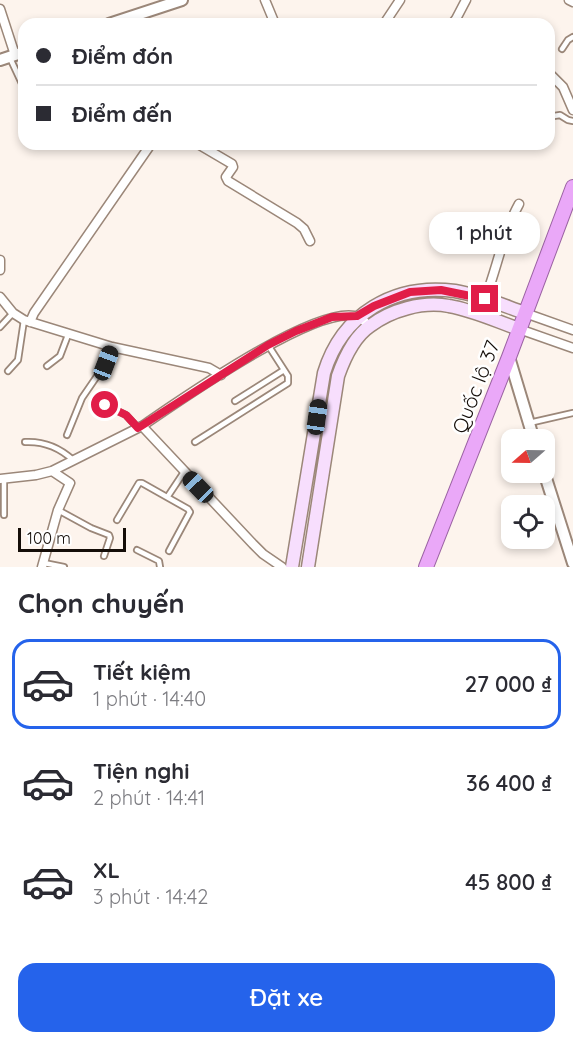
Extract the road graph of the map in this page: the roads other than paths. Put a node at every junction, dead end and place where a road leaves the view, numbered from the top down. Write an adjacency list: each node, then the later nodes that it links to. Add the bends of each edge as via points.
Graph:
1 (182, 0): 6 (street)
2 (265, 0): 7 (street)
3 (400, 0): 8 (street)
4 (466, 0): 9 (street)
5 (0, 9): 12 (street)
6 (127, 18)
7 (272, 18)
8 (388, 18)
9 (456, 18)
10 (573, 37): 11 (lane)
11 (562, 49)
12 (12, 56): 13 (lane)
13 (18, 72)
14 (555, 79): 15 (street, via 566,91)
15 (573, 110)
16 (555, 116): 17 (lane)
17 (573, 121)
18 (147, 150): 28 (street)
19 (208, 150): 22 (street, via 232,164 228,181 304,229)
20 (573, 187): 30 (highway, Quốc lộ 37)
21 (519, 204): 26 (street)
22 (310, 241)
23 (0, 260): 24 (street)
24 (0, 270)
25 (0, 297): 27 (street)
26 (485, 299): 29 (main road, via 441,290 410,292 374,306); 30 (main road)
27 (13, 313): 28 (street); 31 (lane)
28 (27, 321): 33 (street); 40 (lane, via 18,360)
29 (364, 322): 30 (main road, via 424,304 437,304); 34 (street, via 332,317); 68 (main road, via 336,345 328,358); 69 (main road, via 338,376)
30 (522, 322): 32 (street); 36 (street); 37 (highway, Quốc lộ 37)
31 (0, 327)
32 (573, 330)
33 (68, 335): 35 (street); 38 (lane, via 60,356)
34 (268, 345): 39 (lane); 41 (street)
35 (112, 346): 41 (street, via 208,368); 48 (lane, via 106,363 82,398)
36 (573, 348)
37 (509, 357): 45 (street); 70 (highway, Quốc lộ 37)
38 (47, 366)
39 (284, 370): 42 (lane); 50 (lane, via 288,380 285,385)
40 (8, 371)
41 (221, 375): 46 (street)
42 (235, 401)
43 (105, 405): 46 (lane)
44 (573, 413): 45 (lane)
45 (529, 423): 47 (street)
46 (140, 427): 51 (street); 53 (street)
47 (531, 429)
48 (67, 435)
49 (25, 442): 51 (lane, via 57,447)
50 (195, 442)
51 (73, 460): 52 (street)
52 (52, 471): 54 (street); 57 (street, via 70,483)
53 (184, 472): 56 (lane); 67 (street, via 263,554)
54 (2, 479): 58 (lane)
55 (548, 483): 63 (street)
56 (168, 496): 59 (lane, via 138,483); 61 (lane, via 190,512)
57 (58, 510): 62 (lane, via 109,535); 64 (street)
58 (4, 515)
59 (117, 520)
60 (137, 550): 66 (lane, via 159,561)
61 (169, 551)
62 (104, 556)
63 (573, 563)
64 (43, 565): 65 (lane)
65 (64, 567)
66 (160, 567)
67 (282, 567)
68 (292, 567)
69 (308, 567)
70 (426, 567)

